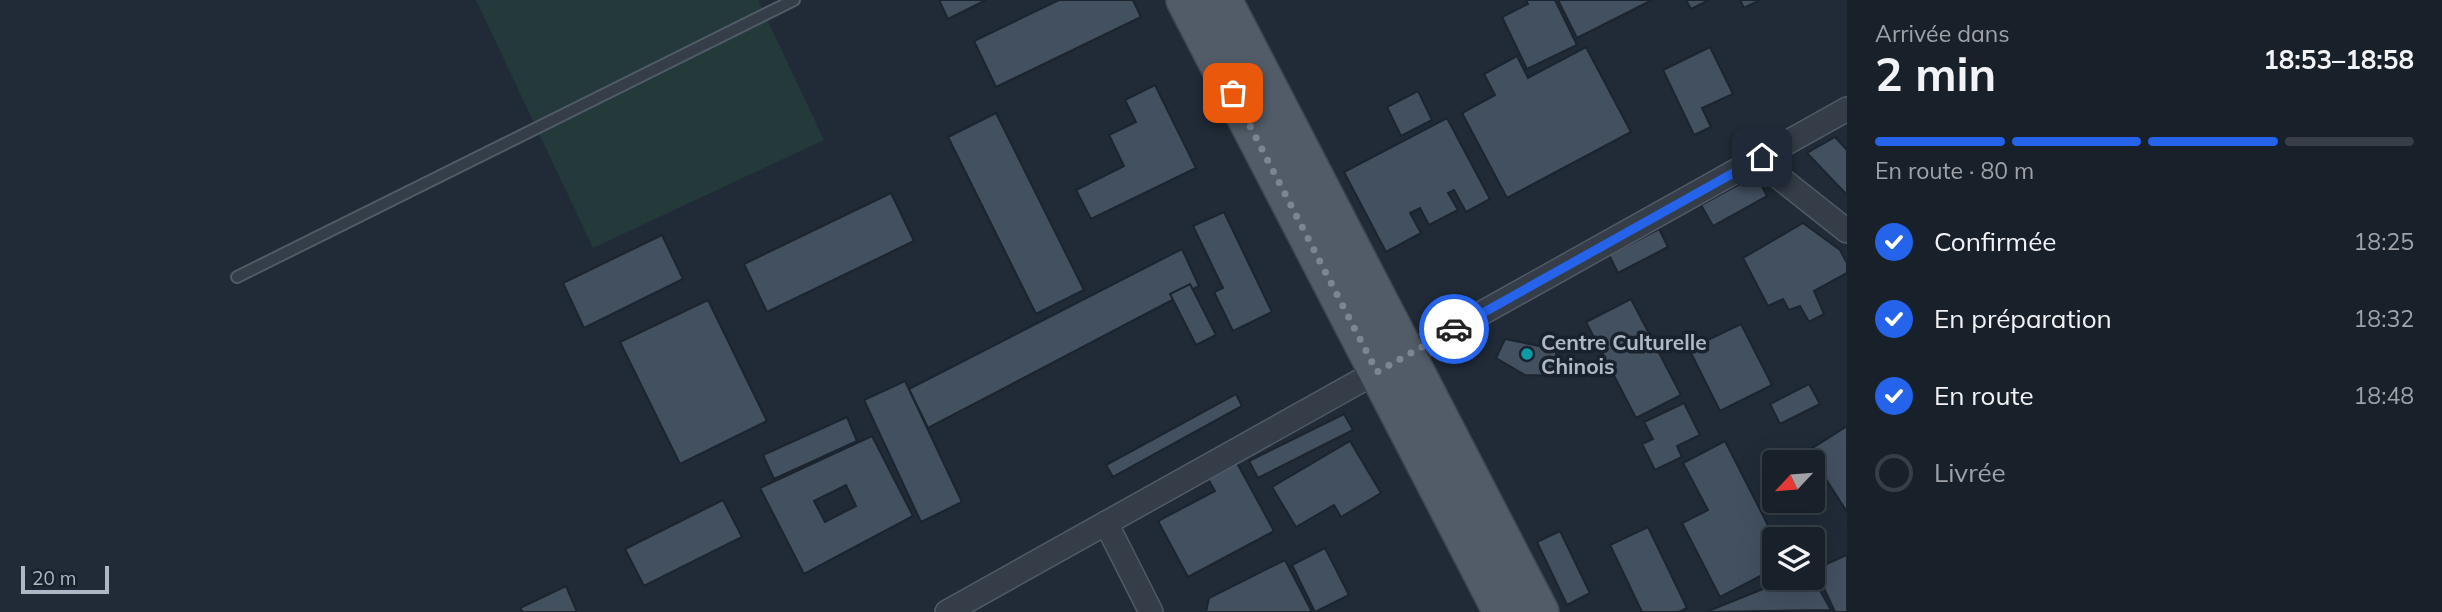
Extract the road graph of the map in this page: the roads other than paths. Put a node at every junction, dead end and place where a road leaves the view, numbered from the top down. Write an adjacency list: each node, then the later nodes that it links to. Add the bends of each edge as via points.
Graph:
1 (794, 0): 7 (lane)
2 (1185, 0): 8 (main road)
3 (1223, 0): 8 (main road)
4 (1847, 109): 5 (street)
5 (1762, 157): 6 (street, via 1775,174); 8 (street)
6 (1847, 231)
7 (237, 277)
8 (1392, 364): 9 (street); 12 (main road); 13 (main road)
9 (1106, 523): 10 (street); 11 (street)
10 (947, 612)
11 (1150, 612)
12 (1502, 612)
13 (1540, 612)

